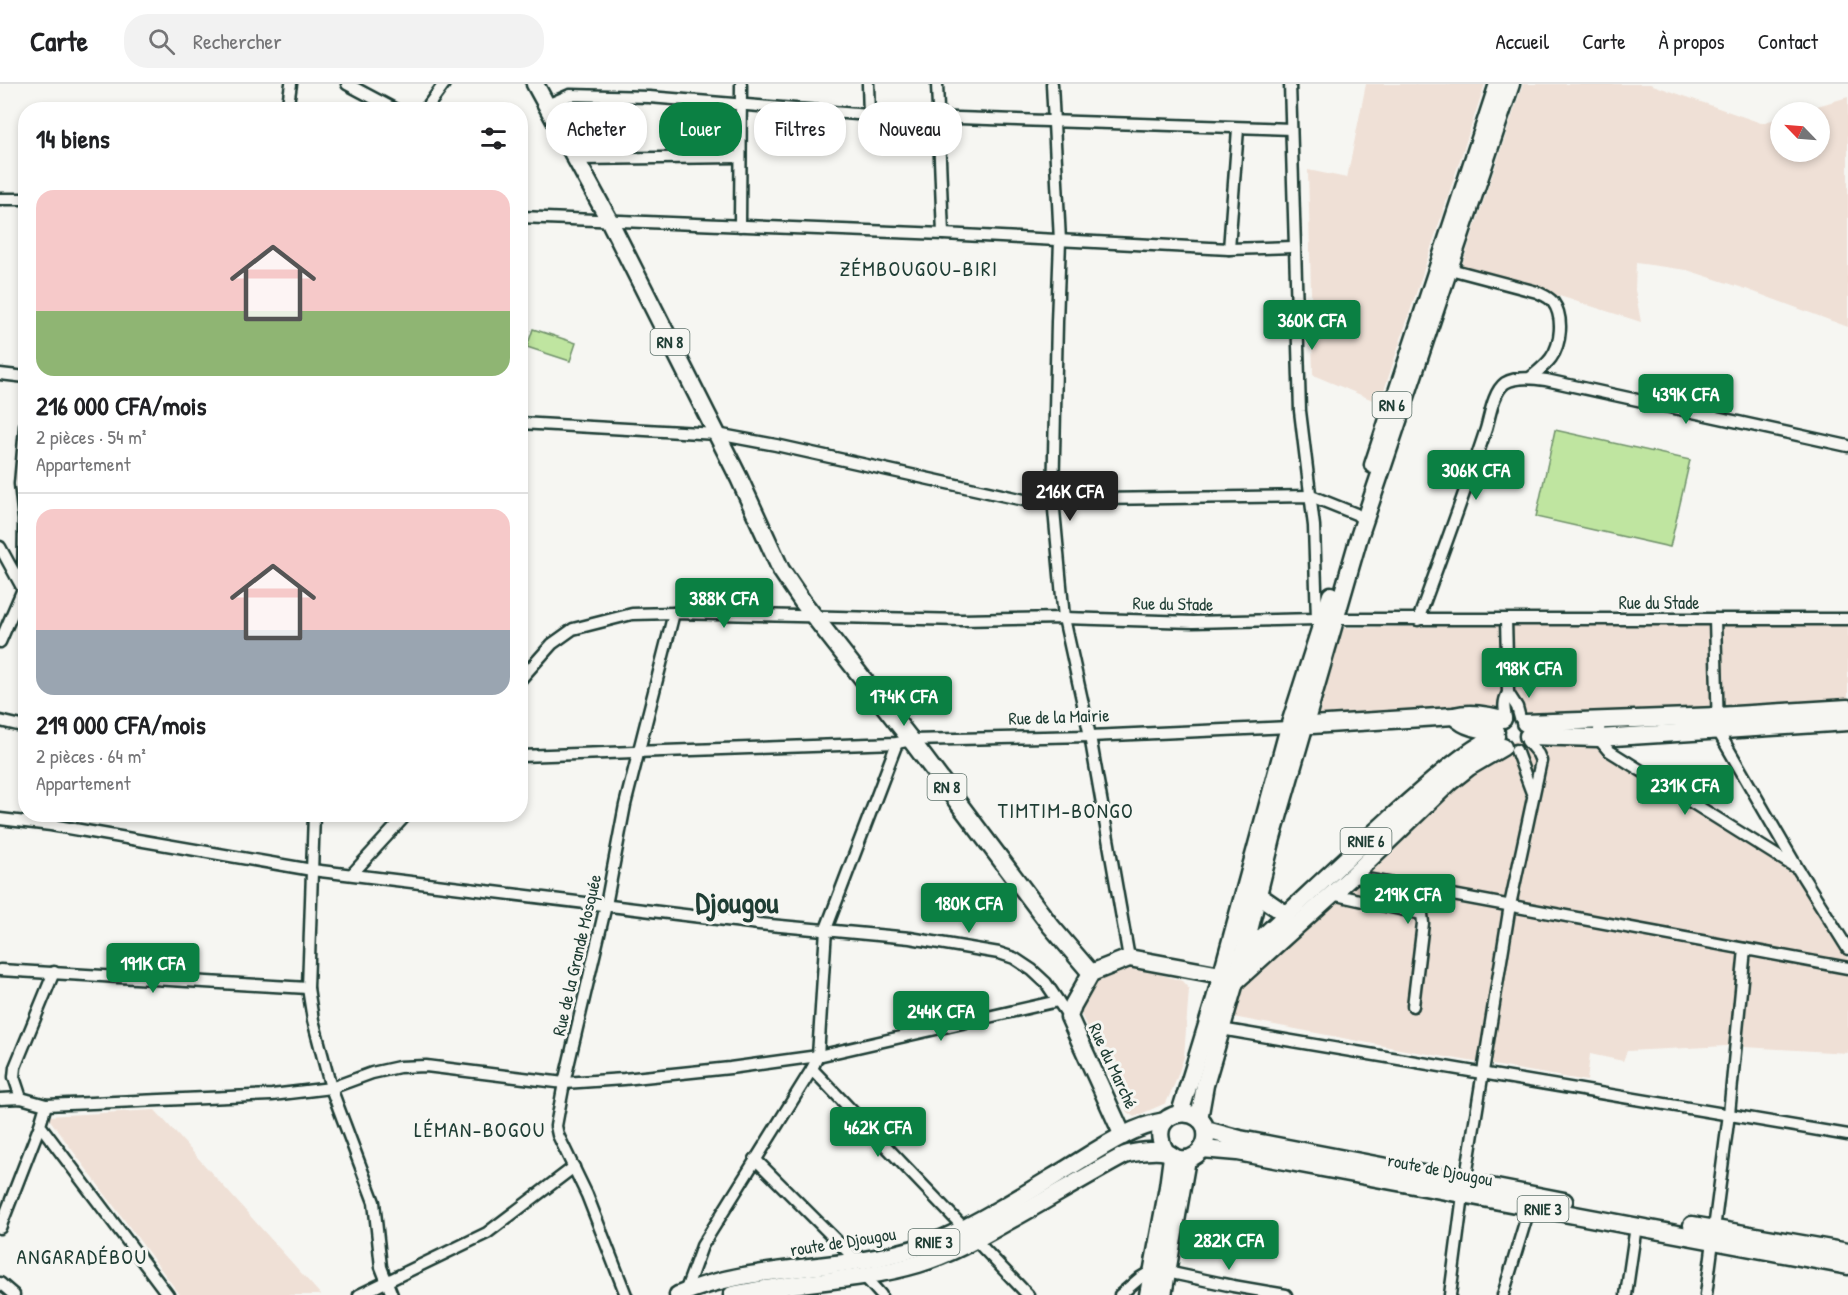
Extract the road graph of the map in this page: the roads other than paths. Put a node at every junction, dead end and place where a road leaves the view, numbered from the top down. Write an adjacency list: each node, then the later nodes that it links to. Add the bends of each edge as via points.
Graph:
1 (291, 84): 15 (street)
2 (444, 84): 17 (street)
3 (535, 84): 23 (main road, RN 8)
4 (650, 84): 14 (street)
5 (741, 84): 20 (street)
6 (868, 84): 21 (street)
7 (937, 84): 22 (street)
8 (1052, 84): 27 (street)
9 (1290, 84): 29 (street)
10 (1498, 84): 52 (main road, RN 6)
11 (1511, 84): 43 (main road, RN 6)
12 (352, 85): 16 (street)
13 (570, 89): 14 (street); 18 (street)
14 (649, 97): 19 (street)
15 (288, 102)
16 (382, 102)
17 (431, 102)
18 (551, 102)
19 (706, 102)
20 (740, 102)
21 (869, 102)
22 (938, 102)
23 (546, 103)
24 (742, 105): 25 (street)
25 (858, 115)
26 (962, 118): 27 (street)
27 (1054, 120): 28 (street); 40 (street)
28 (1238, 129): 29 (street); 42 (street)
29 (1292, 129): 41 (street)
30 (575, 156): 33 (main road, RN 8)
31 (940, 156): 39 (street)
32 (740, 157): 33 (street); 38 (street)
33 (577, 159): 37 (main road, RN 8)
34 (0, 199): 35 (street)
35 (18, 199)
36 (528, 217): 37 (street)
37 (609, 219): 38 (street); 48 (main road, RN 8)
38 (740, 226): 39 (street)
39 (943, 234): 40 (street)
40 (1060, 241): 42 (street); 51 (street)
41 (1293, 247): 42 (street); 50 (street, via 1300,411)
42 (1229, 249)
43 (1450, 269): 46 (street, via 1537,292 1554,303 1560,329 1557,345 1547,362); 52 (main road, RN 6)
44 (0, 375): 45 (street)
45 (18, 376)
46 (1530, 378): 49 (street); 62 (street, via 1505,383 1496,395)
47 (528, 423): 48 (street)
48 (717, 434): 51 (street, via 1024,500); 57 (main road, RN 8, via 781,570)
49 (1848, 446)
50 (1311, 496): 51 (street); 52 (street); 61 (street)
51 (1053, 500): 58 (street)
52 (1361, 518): 61 (main road, RN 6)
53 (0, 547): 54 (street)
54 (18, 580)
55 (18, 604): 64 (street)
56 (674, 613): 57 (street, Rue du Stade); 65 (street, Rue du Stade, via 632,614 573,629 552,644); 76 (street, Rue de la Grande Mosquée)
57 (815, 616): 58 (street, Rue du Stade); 75 (main road, RN 8)
58 (1064, 618): 61 (street, Rue du Stade, via 1193,622); 74 (street)
59 (1716, 619): 60 (street, Rue du Stade); 63 (street, Rue du Stade); 69 (street)
60 (1848, 619)
61 (1325, 620): 62 (street, Rue du Stade); 70 (main road, RN 6)
62 (1418, 620): 63 (street, Rue du Stade)
63 (1506, 620): 73 (street, via 1508,693 1517,707)
64 (0, 642)
65 (528, 671)
66 (1848, 708): 69 (main road)
67 (0, 721): 71 (street)
68 (1848, 722): 69 (main road)
69 (1718, 723): 72 (main road, Rue de la Mairie); 85 (street)
70 (1296, 725): 73 (main road, Rue de la Mairie, via 1454,716 1470,727); 74 (street, Rue de la Mairie); 90 (main road, RN 6); 104 (main road, RN 6)
71 (18, 726)
72 (1599, 730): 73 (main road, Rue de la Mairie); 85 (street, via 1601,745)
73 (1512, 732): 78 (street); 78 (street, via 1538,754); 84 (main road, RNIE 6, via 1456,761); 88 (main road, RNIE 6, via 1459,774)
74 (1090, 736): 75 (street, Rue de la Mairie); 99 (street)
75 (904, 742): 76 (street, Rue de la Mairie); 94 (street); 103 (main road, RN 8)
76 (639, 751): 77 (street, Rue de la Mairie); 91 (street, Rue de la Grande Mosquée)
77 (528, 756)
78 (1533, 793): 92 (street)
79 (0, 819): 80 (street)
80 (18, 821)
81 (26, 822): 86 (street)
82 (314, 822): 86 (street)
83 (399, 822): 87 (street)
84 (1335, 869): 88 (street); 93 (main road, RNIE 6)
85 (1798, 869): 95 (street)
86 (312, 870): 87 (street); 105 (street)
87 (352, 874): 91 (street)
88 (1351, 876): 89 (main road, RNIE 6); 92 (street)
89 (1332, 894): 104 (main road, RNIE 6); 107 (street, via 1422,914)
90 (1258, 895): 93 (main road); 98 (main road, RN 6)
91 (606, 905): 94 (street); 113 (street, Rue de la Grande Mosquée)
92 (1510, 905): 96 (street); 112 (street)
93 (1287, 915): 98 (main road, RNIE 6)
94 (826, 929): 106 (street, via 999,953 1032,970); 110 (street)
95 (1843, 932): 97 (street)
96 (1745, 949): 100 (street); 118 (street)
97 (1848, 949)
98 (1243, 955): 104 (main road, RNIE 6)
99 (1129, 958): 103 (main road); 104 (main road)
100 (1848, 968)
101 (0, 970): 102 (street)
102 (54, 972): 105 (street); 115 (street, via 15,1067)
103 (1091, 973): 108 (main road, Rue du Marché)
104 (1228, 978): 109 (main road)
105 (308, 988): 114 (street)
106 (1058, 1001): 108 (street); 110 (street)
107 (1413, 1006)
108 (1069, 1017): 123 (main road, Rue du Marché)
109 (1214, 1028): 112 (street); 119 (main road); 120 (main road)
110 (818, 1056): 111 (street); 113 (street)
111 (812, 1069): 126 (street); 132 (street)
112 (1483, 1073): 118 (street); 128 (street)
113 (564, 1083): 114 (street, via 426,1066 372,1073); 127 (street, Rue de la Grande Mosquée, via 556,1126)
114 (331, 1088): 117 (street, via 272,1095); 138 (street, via 374,1202)
115 (21, 1098): 116 (street); 117 (street)
116 (0, 1099)
117 (46, 1105): 121 (street)
118 (1729, 1114): 122 (street); 133 (street)
119 (1173, 1117): 120 (main road, RNIE 3, via 1190,1113); 123 (main road, route de Djougou / RNIE 3); 125 (main road, via 1160,1131 1160,1142)
120 (1202, 1124): 124 (main road, via 1206,1140); 128 (main road, route de Djougou / RNIE 3, via 1251,1141)
121 (40, 1125): 131 (street); 143 (street)
122 (1848, 1135)
123 (1123, 1136): 132 (main road, route de Djougou / RNIE 3)
124 (1202, 1149): 125 (main road, via 1198,1154); 128 (main road, route de Djougou / RNIE 3)
125 (1175, 1156): 132 (main road, RNIE 3, via 1135,1152 1125,1155); 137 (main road)
126 (755, 1158): 136 (street); 141 (street, via 702,1246)
127 (574, 1167): 138 (street, via 487,1233); 146 (street, Rue de la Grande Mosquée)
128 (1464, 1188): 129 (main road, route de Djougou / RNIE 3); 133 (main road, route de Djougou / RNIE 3); 154 (street)
129 (1530, 1206): 130 (main road, route de Djougou / RNIE 3); 155 (street)
130 (1636, 1226): 133 (main road, route de Djougou / RNIE 3); 156 (street)
131 (0, 1228)
132 (970, 1234): 136 (main road, route de Djougou / RNIE 3, via 944,1238); 149 (street)
133 (1713, 1235): 134 (main road, route de Djougou / RNIE 3); 135 (main road, route de Djougou / RNIE 3); 157 (street)
134 (1848, 1252)
135 (1848, 1266)
136 (861, 1268): 141 (main road, route de Djougou / RNIE 3, via 740,1276); 147 (main road, RNIE 3); 148 (street)
137 (1160, 1271): 140 (street); 150 (street, via 1140,1278); 151 (main road); 152 (main road)
138 (386, 1281): 144 (street); 145 (street)
139 (0, 1283): 142 (street)
140 (1233, 1291): 153 (street)
141 (682, 1294)
142 (14, 1295)
143 (168, 1295)
144 (360, 1295)
145 (392, 1295)
146 (626, 1295)
147 (732, 1295)
148 (881, 1295)
149 (1028, 1295)
150 (1120, 1295)
151 (1148, 1295)
152 (1163, 1295)
153 (1286, 1295)
154 (1450, 1295)
155 (1503, 1295)
156 (1626, 1295)
157 (1706, 1295)

